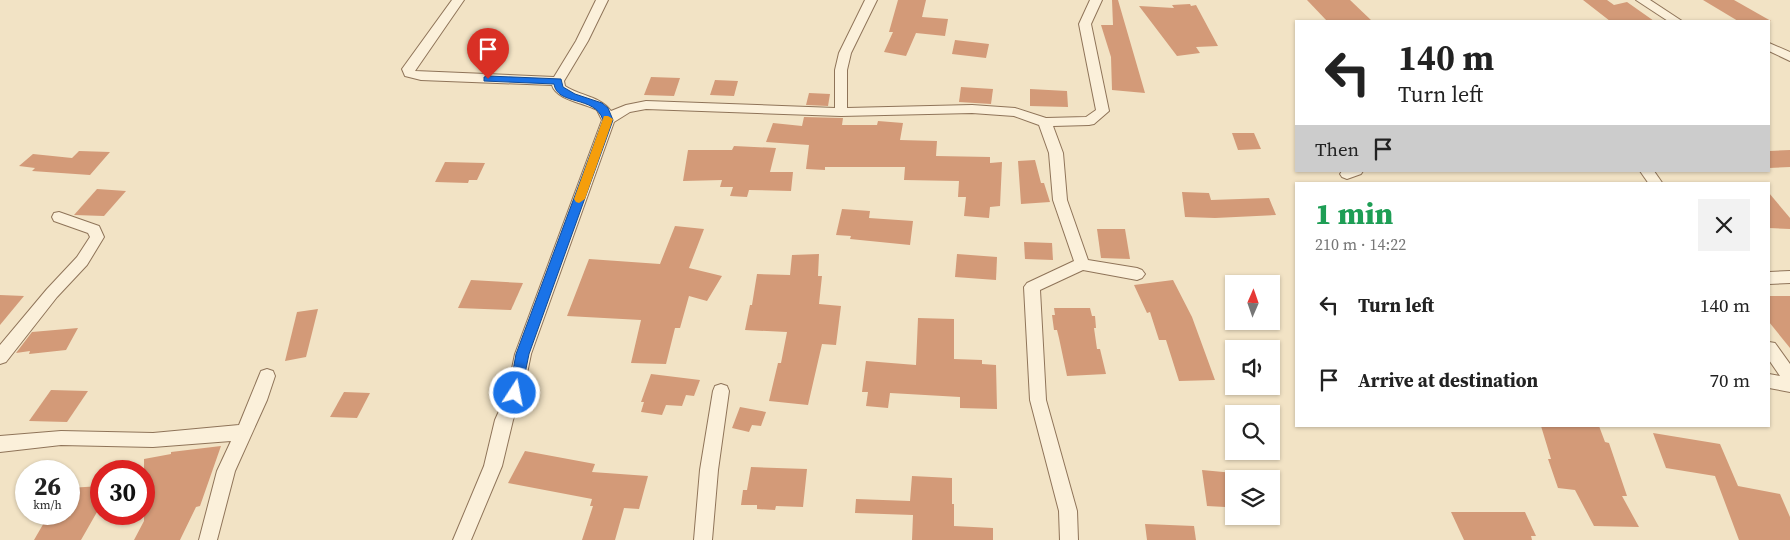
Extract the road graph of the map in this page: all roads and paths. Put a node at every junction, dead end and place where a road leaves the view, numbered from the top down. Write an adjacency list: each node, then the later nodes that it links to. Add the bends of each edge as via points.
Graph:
1 (458, 0): 9 (street, via 408,69 409,73)
2 (602, 0): 9 (street)
3 (872, 0): 10 (street, via 845,53 841,70)
4 (1096, 0): 12 (street, via 1085,24 1103,112 1089,121)
5 (1642, 0): 6 (street)
6 (1674, 20)
7 (1770, 48): 8 (street)
8 (1790, 56)
9 (558, 81): 11 (street, via 559,88 571,96 598,105)
10 (841, 112): 11 (street, via 646,105 627,107); 12 (street, via 972,109 1015,112)
11 (608, 120): 28 (street, via 522,354 515,393 504,420 493,466)
12 (1045, 122): 14 (street, via 1056,153 1060,200)
13 (59, 217): 19 (street, via 94,230 97,237 82,261)
14 (1082, 264): 15 (street); 30 (street, via 1032,287 1038,400 1068,511)
15 (1137, 274)
16 (1790, 277): 17 (street)
17 (1770, 278)
18 (1770, 349): 21 (street)
19 (0, 357)
20 (267, 376): 25 (street)
21 (1790, 377)
22 (1770, 381): 23 (street)
23 (1790, 385)
24 (721, 391): 29 (street)
25 (245, 432): 26 (street, via 153,440 61,438); 27 (street, via 226,471)
26 (0, 444)
27 (208, 540)
28 (462, 540)
29 (703, 540)
30 (1070, 540)

